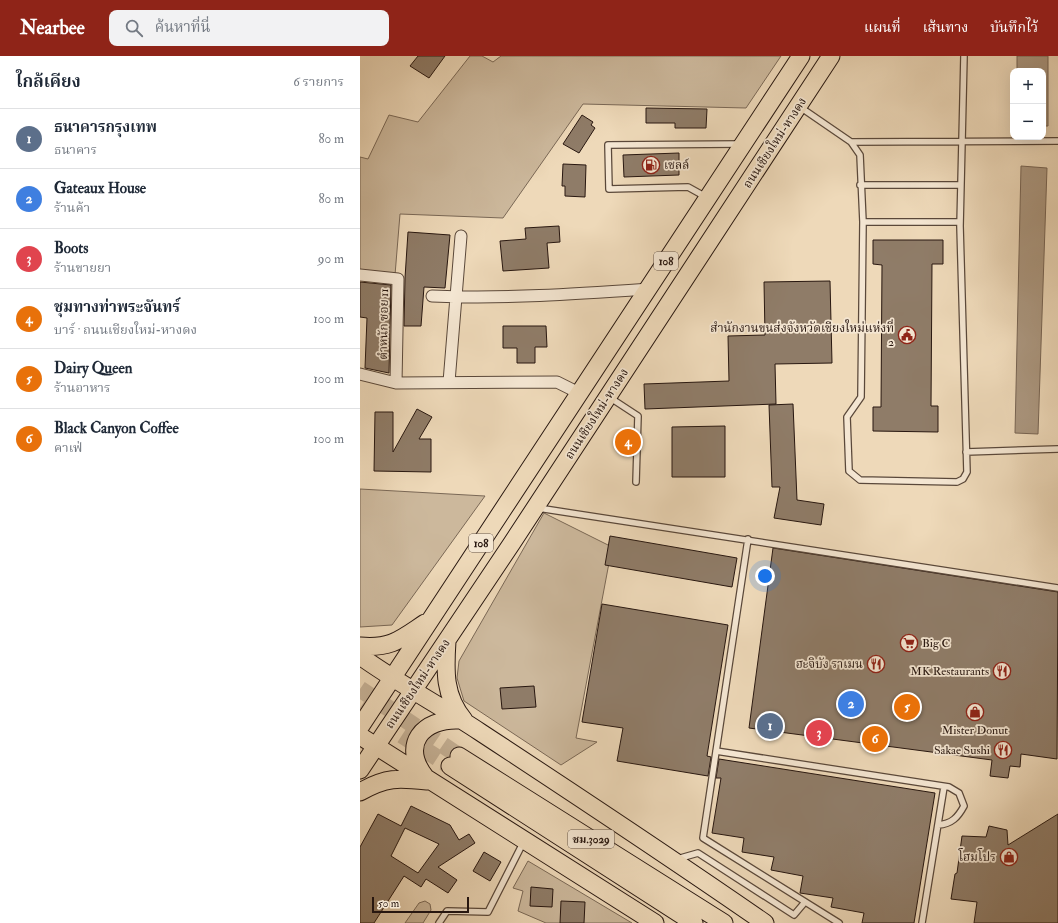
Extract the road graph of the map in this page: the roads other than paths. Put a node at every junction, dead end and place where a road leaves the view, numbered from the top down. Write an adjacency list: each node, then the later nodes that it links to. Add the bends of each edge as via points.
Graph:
1 (801, 56): 8 (main road, ถนนเชียงใหม่-หางดง / 108)
2 (831, 56): 4 (main road, ถนนเชียงใหม่-หางดง / 108)
3 (964, 56): 7 (lane)
4 (799, 106): 6 (lane); 23 (main road, ถนนเชียงใหม่-หางดง / 108)
5 (1058, 141): 7 (lane)
6 (851, 142): 7 (lane); 10 (lane, via 860,155)
7 (962, 142): 9 (lane)
8 (743, 144): 11 (main road, ถนนเชียงใหม่-หางดง / 108); 11 (lane, via 608,145 609,189 688,187)
9 (961, 185): 10 (lane); 13 (lane)
10 (860, 186): 12 (lane)
11 (708, 198): 16 (main road, ถนนเชียงใหม่-หางดง / 108)
12 (863, 222): 13 (lane); 25 (lane, via 861,397 847,417 849,471 860,480 957,482 963,479 967,472)
13 (960, 222): 25 (lane)
14 (461, 236): 18 (street)
15 (360, 275): 21 (street, ตำหนัก ซอย 11, via 398,279)
16 (648, 289): 18 (street, via 536,297); 22 (main road, ถนนเชียงใหม่-หางดง / 108)
17 (432, 296): 18 (street)
18 (456, 297): 20 (street)
19 (360, 374): 21 (street)
20 (449, 382): 21 (street); 22 (street, via 557,382)
21 (396, 383)
22 (579, 393): 30 (main road, ถนนเชียงใหม่-หางดง / 108)
23 (609, 396): 26 (lane, via 638,416); 27 (main road, ถนนเชียงใหม่-หางดง / 108)
24 (1058, 449): 25 (lane)
25 (966, 452)
26 (636, 482)
27 (536, 507): 28 (lane); 31 (main road, ถนนเชียงใหม่-หางดง / 108)
28 (748, 539): 29 (lane); 40 (lane)
29 (1058, 588)
30 (431, 619): 32 (main road, via 395,642 382,647); 34 (main road, ถนนเชียงใหม่-หางดง / 108)
31 (447, 641): 35 (main road, ถนนเชียงใหม่-หางดง / 108); 36 (main road, via 447,687 454,706)
32 (360, 646)
33 (360, 656): 34 (main road)
34 (392, 679): 35 (main road); 37 (main road, ถนนเชียงใหม่-หางดง / 108)
35 (413, 692): 36 (main road); 39 (main road, ถนนเชียงใหม่-หางดง / 108)
36 (464, 722): 42 (main road, via 444,719 432,724 420,735 414,750 415,760); 47 (main road)
37 (360, 727)
38 (360, 736): 39 (main road)
39 (376, 746): 41 (main road, ถนนเชียงใหม่-หางดง / 108); 42 (main road)
40 (716, 751): 43 (lane); 48 (lane, via 703,838)
41 (360, 770)
42 (429, 781): 44 (main road, via 388,779); 46 (main road)
43 (944, 787): 45 (lane); 45 (lane, via 959,793 964,806 957,818)
44 (360, 792)
45 (938, 825): 55 (lane)
46 (524, 841): 49 (lane, via 488,912 447,911); 50 (main road)
47 (674, 860): 48 (lane, via 698,853 794,915); 53 (main road)
48 (805, 902): 54 (lane)
49 (439, 923)
50 (654, 923)
51 (694, 923): 52 (main road, ชม.3029, via 454,761)
52 (724, 923)
53 (765, 923)
54 (839, 923)
55 (922, 923)

